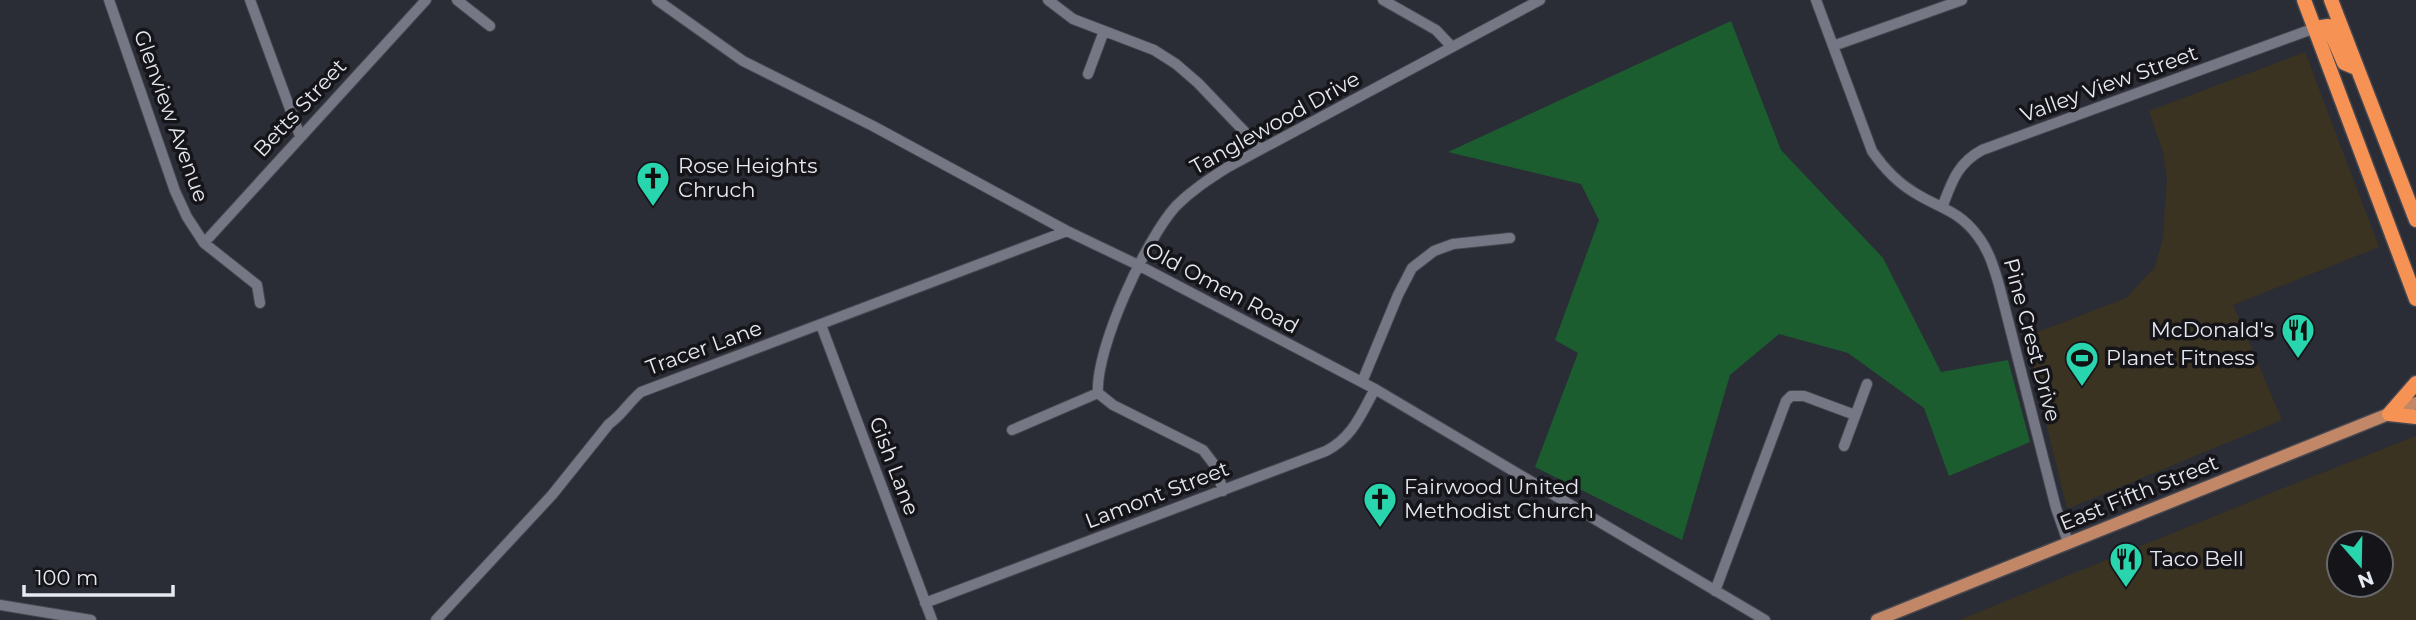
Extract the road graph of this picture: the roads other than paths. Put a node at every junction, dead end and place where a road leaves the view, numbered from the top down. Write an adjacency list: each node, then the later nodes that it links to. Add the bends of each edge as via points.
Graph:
1 (108, 0): 26 (street, Glenview Avenue, via 175,191)
2 (250, 0): 20 (street)
3 (426, 0): 20 (street, Betts Street)
4 (457, 0): 13 (street)
5 (657, 0): 24 (street, Old Omen Road, via 743,61)
6 (1048, 0): 15 (street, via 1073,19)
7 (1383, 0): 17 (street, via 1436,30)
8 (1540, 0): 17 (street, Tanglewood Drive)
9 (1816, 0): 16 (street, Pine Crest Drive)
10 (1962, 0): 16 (street)
11 (2304, 0): 14 (highway)
12 (2331, 0): 18 (highway)
13 (490, 26)
14 (2315, 28): 18 (highway, via 2328,26 2344,64); 22 (street, Valley View Street, via 1982,150 1961,165); 28 (highway)
15 (1104, 31): 19 (street); 21 (street, via 1154,50 1176,64)
16 (1833, 46): 22 (street, Pine Crest Drive, via 1872,151 1911,191)
17 (1452, 47): 21 (street, Tanglewood Drive)
18 (2356, 68): 23 (highway)
19 (1088, 74)
20 (300, 136): 26 (street, Betts Street)
21 (1261, 149): 27 (street, Tanglewood Drive, via 1198,186 1174,209)
22 (1942, 205): 43 (street, Pine Crest Drive, via 1972,229 1993,265)
23 (2416, 220)
24 (1068, 231): 27 (street, Old Omen Road); 30 (street, Tracer Lane)
25 (1510, 238): 31 (street, via 1453,244 1434,251 1412,268)
26 (204, 243): 29 (street, Glenview Avenue, via 257,285)
27 (1138, 265): 31 (street, Old Omen Road); 35 (street, Tanglewood Drive, via 1098,370)
28 (2416, 299)
29 (260, 303)
30 (821, 325): 45 (street, Gish Lane); 48 (street, Tracer Lane, via 641,391)
31 (1362, 382): 34 (street, Old Omen Road)
32 (2416, 383): 37 (highway)
33 (1867, 384): 38 (street)
34 (1375, 389): 42 (street, Lamont Street, via 1341,443); 44 (street, Old Omen Road)
35 (1098, 393): 40 (street); 42 (street, via 1203,450 1216,467)
36 (2416, 403): 37 (main road, East Fifth Street)
37 (2389, 414): 39 (highway); 43 (main road, East Fifth Street)
38 (1855, 415): 41 (street); 44 (street, via 1804,396 1786,401)
39 (2416, 417)
40 (1012, 430)
41 (1844, 446)
42 (1223, 491): 45 (street, Lamont Street)
43 (2068, 542): 51 (main road, East Fifth Street)
44 (1715, 591): 50 (street, Old Omen Road)
45 (925, 603): 49 (street, Gish Lane)
46 (0, 605): 47 (street)
47 (91, 620)
48 (436, 620)
49 (932, 620)
50 (1765, 620)
51 (1877, 620)

